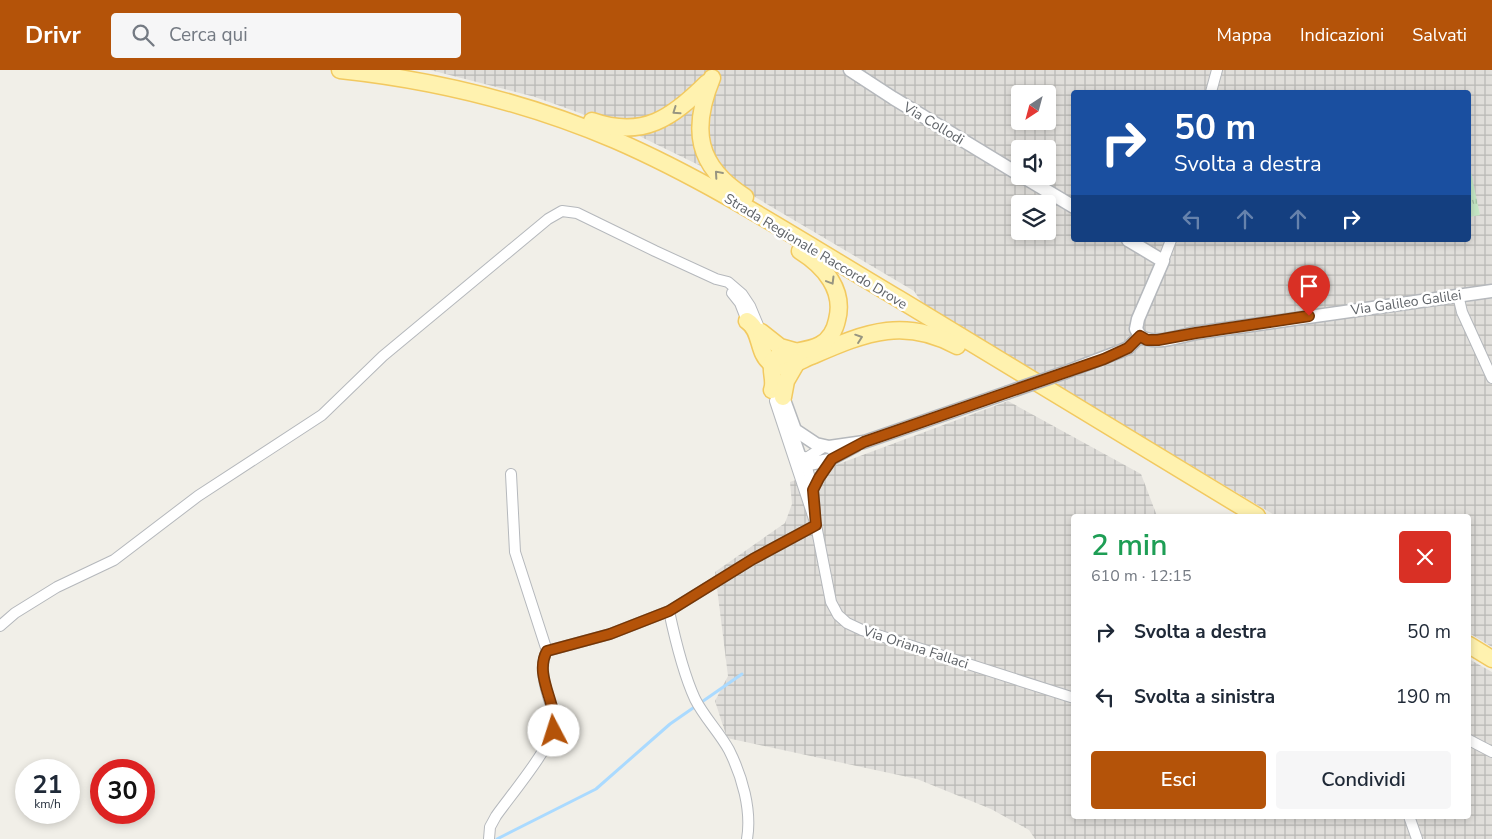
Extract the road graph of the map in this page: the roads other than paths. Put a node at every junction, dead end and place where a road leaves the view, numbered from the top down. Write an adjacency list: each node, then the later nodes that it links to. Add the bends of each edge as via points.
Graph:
1 (340, 70): 6 (main road, Strada Regionale Raccordo Drove, via 417,81)
2 (1217, 70): 5 (street)
3 (857, 72): 8 (street, Via Collodi)
4 (715, 74): 6 (main road, one-way to 6, via 682,108 653,123 632,127 602,124 516,96); 17 (main road, one-way to 4, via 884,280 743,195 718,174 708,159 700,131 703,102)
5 (1212, 90)
6 (486, 96): 7 (main road, Strada Regionale Raccordo Drove, via 564,121)
7 (648, 155): 17 (main road, Strada Regionale Raccordo Drove, via 716,191); 21 (main road, one-way to 21, via 679,179 803,252 830,278 839,303 835,327 822,344)
8 (1011, 170)
9 (1036, 185): 10 (street, Via Collodi)
10 (1071, 205)
11 (1131, 242): 13 (street)
12 (1170, 242): 13 (street)
13 (1163, 261): 20 (street, via 1138,319 1136,329)
14 (716, 279): 18 (street, via 736,298); 19 (street, via 728,282 742,294); 37 (street, via 577,213 562,211 548,219 383,356 322,415 198,496 114,560 57,587)
15 (1492, 291): 16 (street, Via Galileo Galilei)
16 (1458, 295): 20 (street, Via Galileo Galilei, via 1158,340); 23 (street, via 1462,312)
17 (916, 310): 25 (main road, Strada Regionale Raccordo Drove)
18 (747, 320): 22 (main road); 24 (street)
19 (761, 332): 21 (main road); 22 (street)
20 (1140, 336): 27 (street, bridge, via 1121,351)
21 (796, 357): 22 (main road, via 784,366); 24 (main road); 25 (main road, one-way to 25, via 876,333 893,330 924,332 963,349 1046,399)
22 (771, 364): 24 (main road)
23 (1492, 378)
24 (777, 396): 26 (street); 30 (street, via 799,455); 32 (street)
25 (1083, 410): 34 (main road, Strada Regionale Raccordo Drove)
26 (795, 430): 28 (street); 30 (street)
27 (864, 442): 28 (street); 29 (street)
28 (825, 446): 30 (street)
29 (832, 459): 30 (street, via 813,464); 33 (street)
30 (805, 461): 32 (street); 33 (street)
31 (511, 474): 39 (street, via 515,552)
32 (802, 483): 35 (street)
33 (813, 490): 35 (street)
34 (1254, 514)
35 (816, 525): 36 (street); 41 (street, Via Oriana Fallaci, via 831,602 847,623)
36 (669, 611): 39 (street, via 610,634); 46 (street, via 695,698 729,750 739,776 749,811)
37 (0, 626)
38 (1471, 646): 40 (main road)
39 (547, 651): 45 (street, via 543,662 547,694 556,722 554,731 496,816 490,827)
40 (1492, 659)
41 (1071, 697)
42 (1471, 741): 43 (street)
43 (1492, 752)
44 (1410, 819): 47 (street)
45 (489, 839)
46 (747, 839)
47 (1417, 839)

